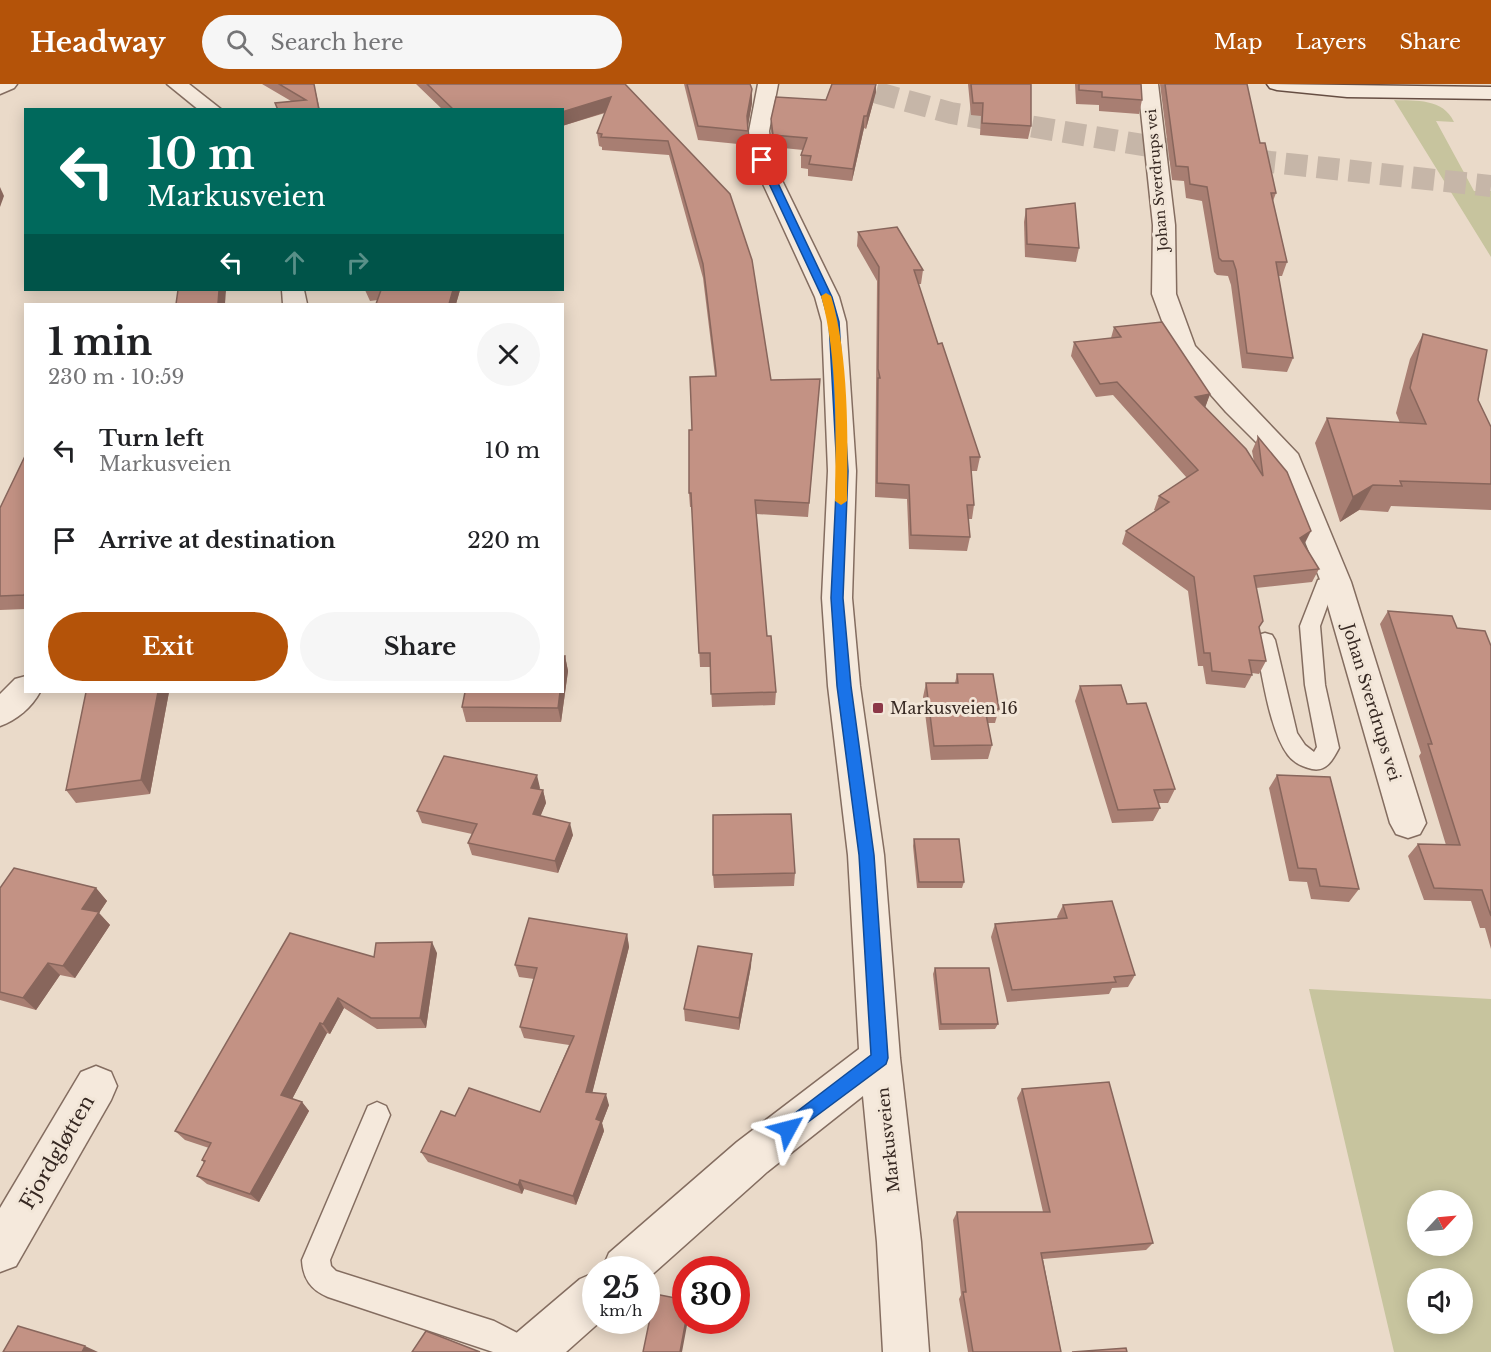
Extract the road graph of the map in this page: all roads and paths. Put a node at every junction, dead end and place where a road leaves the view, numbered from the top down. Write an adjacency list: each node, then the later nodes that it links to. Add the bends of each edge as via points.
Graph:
1 (7, 84): 6 (street)
2 (177, 84): 8 (street)
3 (768, 84): 14 (street, Markusveien, via 758,122 762,160 827,297 834,322 842,471 837,598 866,855)
4 (1148, 84): 9 (street, Johan Sverdrups vei, via 1164,225 1164,294 1182,348 1284,454)
5 (1278, 84): 7 (street, via 1347,90)
6 (0, 88)
7 (1491, 93)
8 (209, 108)
9 (1336, 582): 10 (lane, via 1324,585 1310,626 1315,685 1328,748 1317,761 1298,751 1287,735); 13 (street, Johan Sverdrups vei)
10 (1265, 640)
11 (24, 690): 12 (street)
12 (0, 713)
13 (1408, 823)
14 (880, 1058): 18 (street, via 752,1157); 22 (street, Markusveien)
15 (96, 1086): 17 (street, Fjordgløtten)
16 (376, 1116): 20 (lane, via 316,1260 320,1277 328,1284 494,1336)
17 (0, 1250)
18 (640, 1256)
19 (582, 1307): 21 (street)
20 (522, 1352)
21 (531, 1352)
22 (906, 1352)

